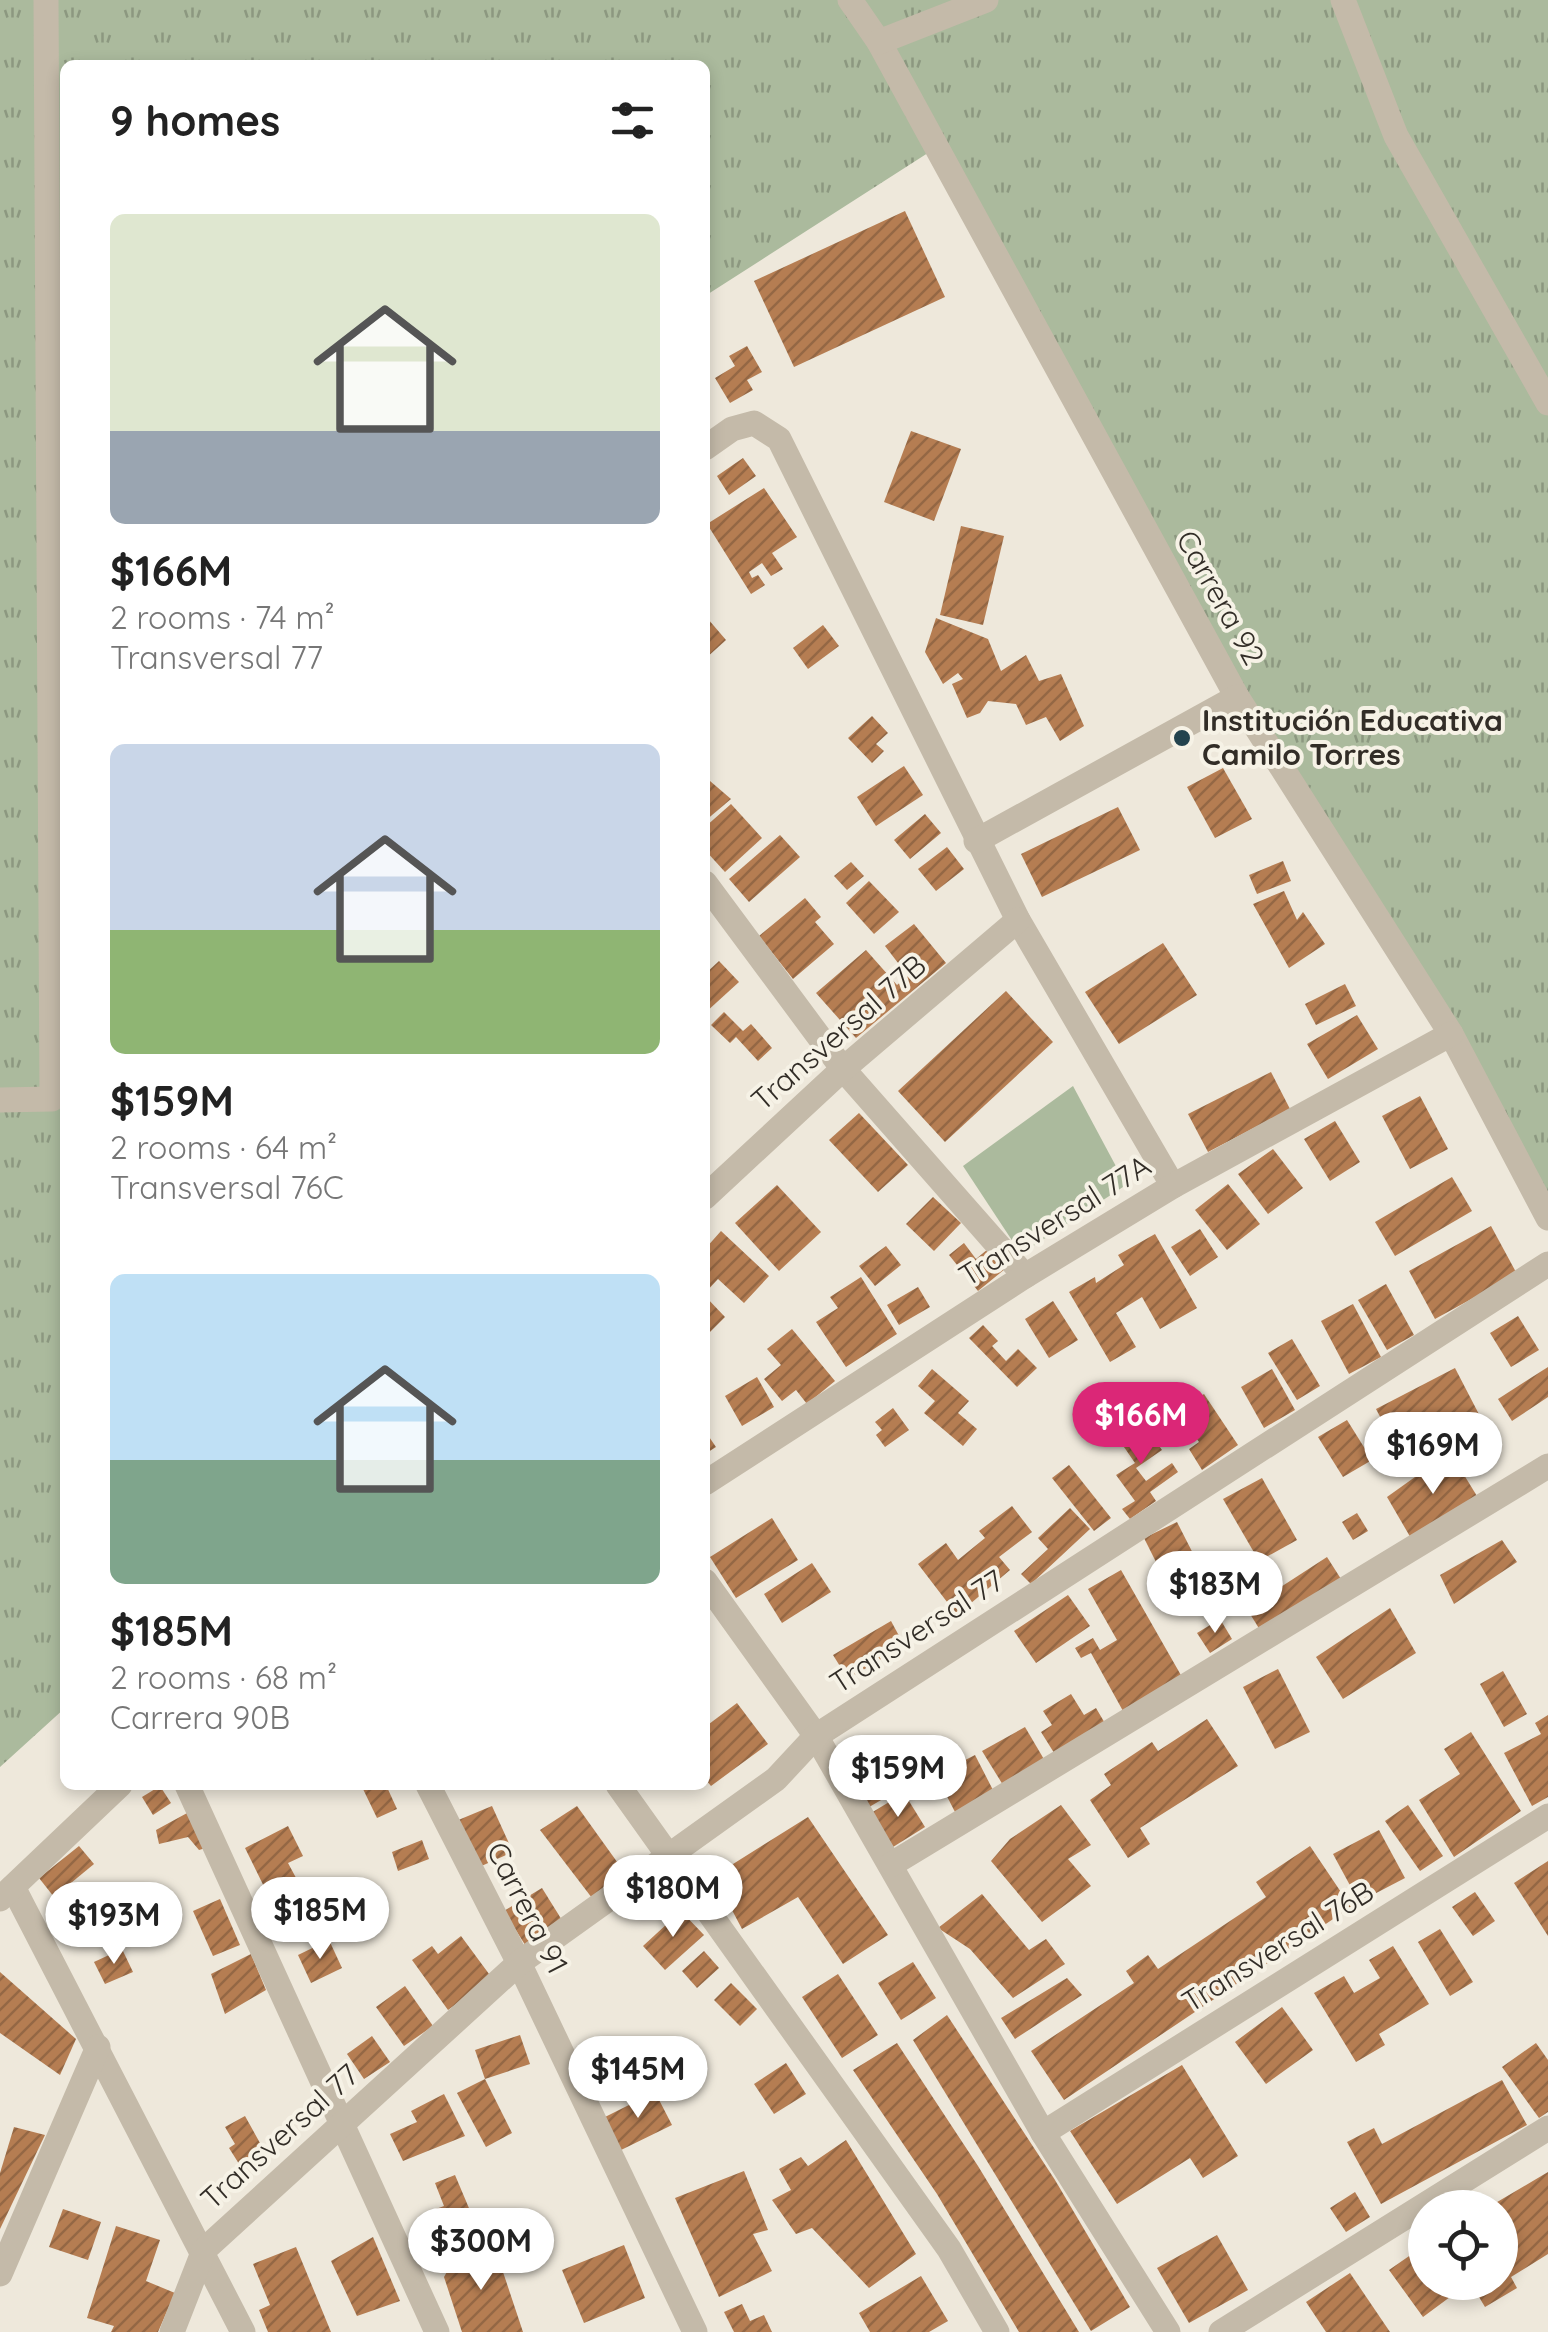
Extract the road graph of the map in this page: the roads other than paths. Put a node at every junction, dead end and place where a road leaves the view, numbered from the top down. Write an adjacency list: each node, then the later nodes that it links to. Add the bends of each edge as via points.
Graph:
1 (46, 0): 14 (street, via 52,1099)
2 (850, 0): 5 (street, Carrera 92)
3 (986, 0): 5 (street)
4 (1343, 0): 6 (street, via 1396,136)
5 (879, 42): 8 (street, Carrera 92)
6 (1548, 403)
7 (710, 444): 9 (street, via 754,423 779,439)
8 (1237, 698): 9 (street); 12 (street, Carrera 92)
9 (976, 841): 11 (street)
10 (710, 890): 13 (street)
11 (1018, 920): 13 (street, Transversal 77B); 15 (street)
12 (1451, 1034): 15 (street, Transversal 77A); 17 (street, Carrera 92)
13 (843, 1069): 16 (street, Transversal 77B); 19 (street)
14 (0, 1100)
15 (1173, 1186): 19 (street, Transversal 77A)
16 (710, 1192)
17 (1548, 1218)
18 (1548, 1264): 23 (street, Transversal 77)
19 (1025, 1276): 21 (street, Transversal 77A)
20 (1548, 1466): 30 (street)
21 (710, 1481)
22 (710, 1588): 23 (street)
23 (816, 1736): 29 (street, Transversal 77, via 776,1779); 30 (street)
24 (115, 1790): 31 (street)
25 (189, 1790): 34 (street)
26 (431, 1790): 32 (street, Carrera 91)
27 (622, 1790): 29 (street)
28 (1548, 1816): 36 (street, Transversal 76B)
29 (672, 1856): 32 (street, Transversal 77); 43 (street, via 950,2249)
30 (892, 1864): 36 (street)
31 (7, 1893): 33 (street)
32 (519, 1963): 34 (street, Transversal 77); 42 (street, Carrera 91)
33 (98, 2047): 37 (street); 38 (street)
34 (344, 2122): 37 (street, Transversal 77); 41 (street)
35 (1548, 2128): 45 (street)
36 (1043, 2133): 44 (street)
37 (204, 2250): 39 (street, Transversal 77); 40 (street)
38 (0, 2274)
39 (172, 2332)
40 (243, 2332)
41 (437, 2332)
42 (695, 2332)
43 (997, 2332)
44 (1168, 2332)
45 (1221, 2332)

